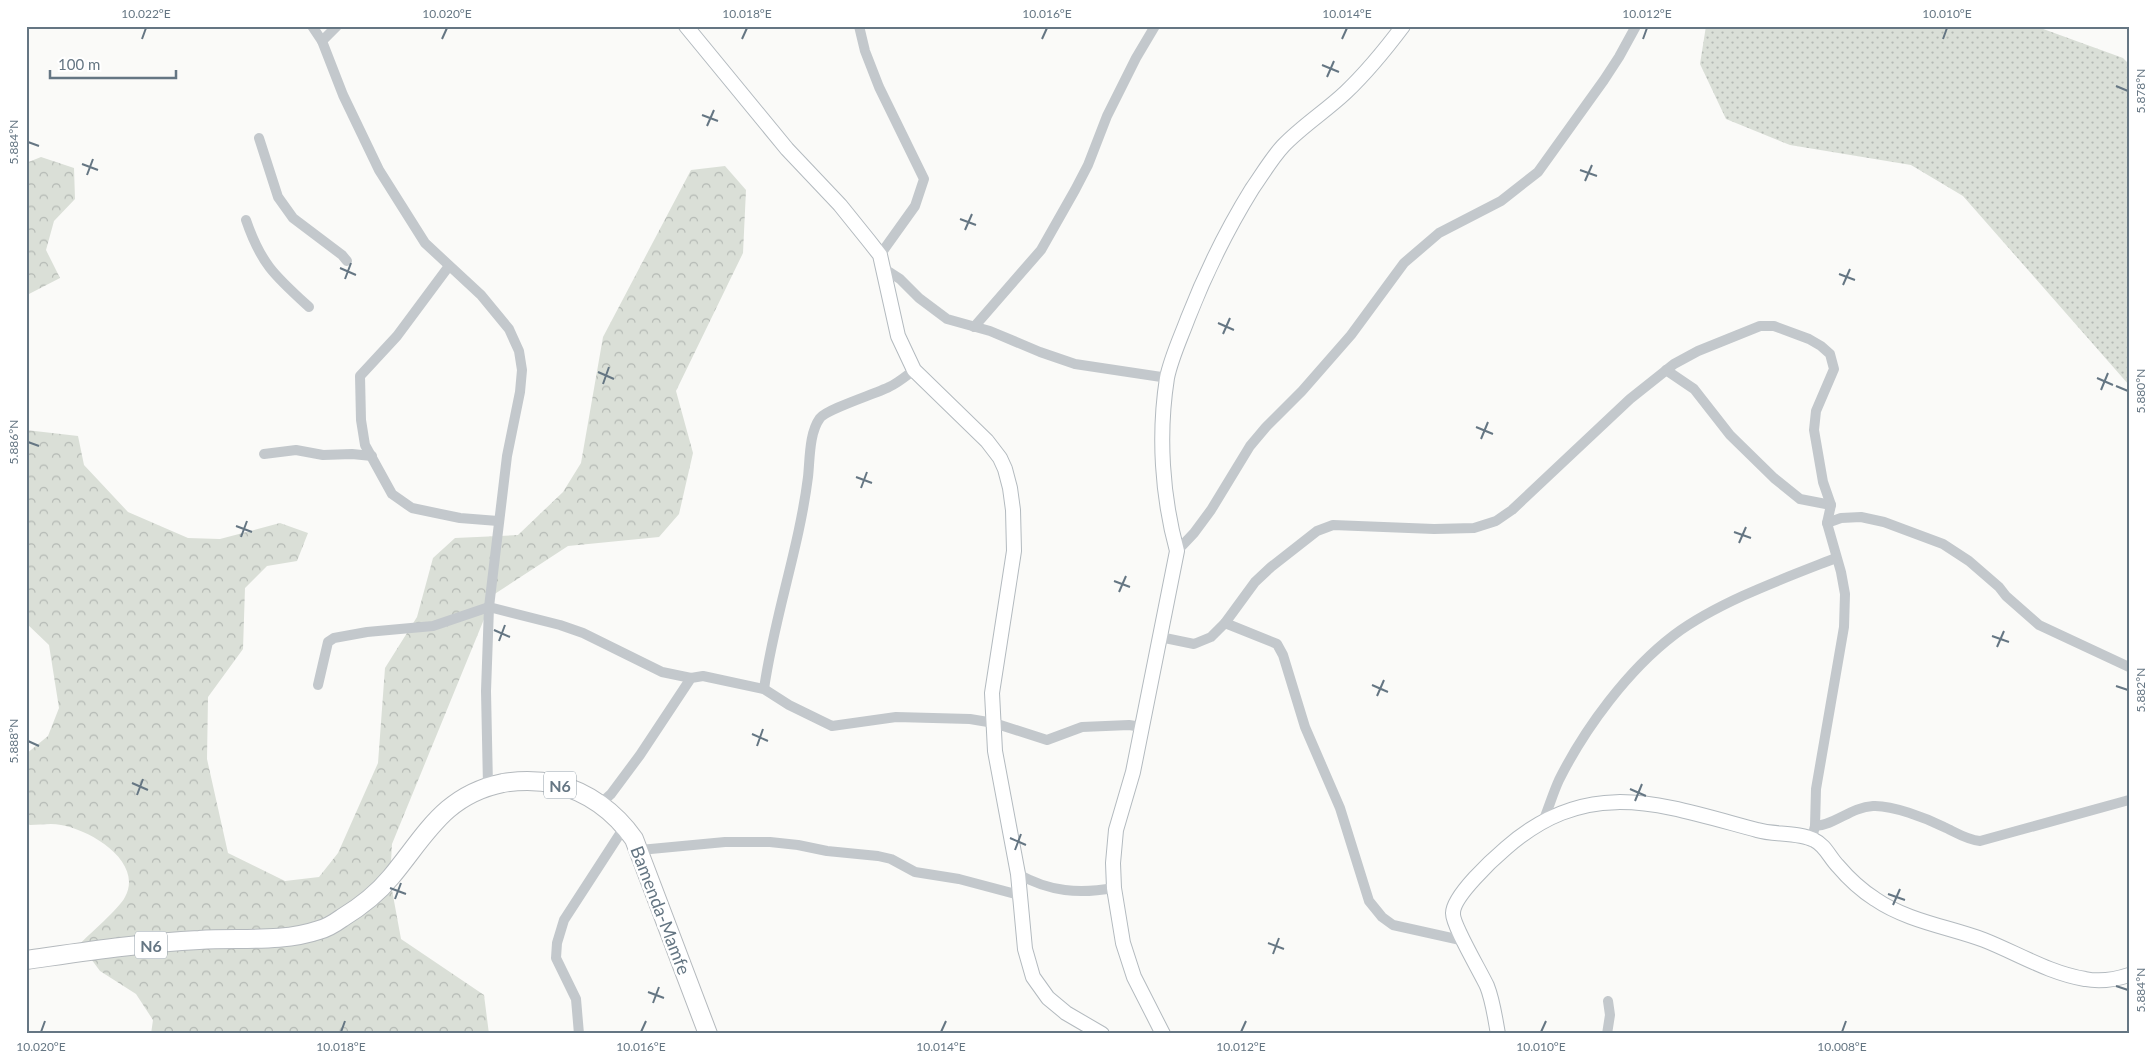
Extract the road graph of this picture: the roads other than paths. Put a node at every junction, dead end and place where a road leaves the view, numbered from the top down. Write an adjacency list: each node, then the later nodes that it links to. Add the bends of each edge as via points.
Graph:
1 (312, 26): 8 (street)
2 (337, 26): 8 (street)
3 (686, 26): 12 (street, via 787,149 840,205)
4 (859, 26): 12 (street, via 878,87 924,179 916,206)
5 (1155, 26): 15 (street, via 1107,116 1084,173 1041,250)
6 (1403, 26): 18 (street, via 1346,92 1283,146 1269,164 1230,224 1214,257 1178,342)
7 (1636, 26): 24 (street, via 1609,73 1538,172 1502,200 1439,233 1404,263 1351,334 1250,446 1211,510)
8 (322, 41): 13 (street, via 378,170 425,243)
9 (260, 138): 11 (street, via 278,197 293,218)
10 (246, 220): 14 (street, via 255,247 270,271)
11 (347, 261)
12 (881, 262): 15 (street, via 946,319); 16 (street, via 898,336)
13 (448, 266): 20 (street, via 397,336 360,376 362,428 365,445); 22 (street, via 481,296 509,329 519,351 522,370 520,392)
14 (309, 307)
15 (974, 327): 18 (street, via 1076,364)
16 (914, 370): 32 (street, via 892,386 830,410 817,423 805,502); 33 (street, via 987,442 1000,458 1010,488 1014,551 992,694)
17 (1666, 370): 21 (street, via 1694,389 1730,435 1774,478 1800,499); 21 (street, via 1698,351 1760,326 1774,326 1821,346 1830,354 1834,368 1819,404 1814,430 1823,482); 27 (street, via 1496,521 1474,528 1333,525 1317,531 1255,582)
18 (1168, 378): 24 (street, via 1162,432 1163,461 1170,526)
19 (264, 454): 20 (street, via 296,450 323,455)
20 (372, 456): 22 (street, via 392,494 412,508 460,518)
21 (1831, 505): 23 (street)
22 (498, 521): 26 (street)
23 (1827, 523): 25 (street); 29 (street, via 1861,517 1943,544 2000,587 2039,625)
24 (1177, 551): 28 (street)
25 (1836, 558): 38 (street, via 1733,602 1674,635 1625,682 1589,729 1559,781); 40 (street, via 1845,594 1844,627 1816,789)
26 (489, 607): 30 (street, via 560,625 662,672); 31 (street, via 432,626 334,638 328,642); 35 (street, via 486,691)
27 (1225, 623): 28 (street, via 1211,637 1194,644); 45 (street, via 1277,644 1283,655 1305,727 1340,808 1369,901 1392,925)
28 (1160, 637): 34 (street)
29 (2129, 668)
30 (691, 678): 32 (street, via 702,676); 37 (street, via 635,762)
31 (318, 685)
32 (764, 689): 33 (street, via 832,726 896,717)
33 (994, 722): 34 (street, via 1047,740 1082,727); 42 (street, via 996,760)
34 (1142, 727): 43 (street, via 1116,830)
35 (488, 786): 37 (highway, Bamenda-Mamfe / N6, via 513,781 548,782 567,787); 46 (highway, Bamenda-Mamfe / N6, via 464,798 439,817 372,897 324,929 276,938 198,940)
36 (2129, 800): 40 (street, via 1980,841 1915,816 1872,806 1846,813)
37 (600, 804): 39 (highway, Bamenda-Mamfe / N6)
38 (1544, 820): 40 (street, via 1593,804 1638,803 1691,812 1762,832); 45 (street, via 1496,857 1455,904 1453,917)
39 (625, 826): 41 (highway, Bamenda-Mamfe / N6); 49 (street, via 564,920 556,943 556,958 576,999)
40 (1813, 832): 47 (street, via 1850,880 1876,900 1898,911 1987,941 2069,976 2106,981)
41 (640, 850): 44 (street, via 725,842 798,844 827,851 878,856 915,872 958,878); 50 (highway, Bamenda-Mamfe / N6)
42 (1018, 874): 43 (street, via 1057,890 1084,893); 44 (street)
43 (1114, 888): 52 (street, via 1123,943 1134,977)
44 (1019, 895): 51 (street, via 1023,933 1033,976 1048,998)
45 (1465, 941): 53 (street, via 1487,987)
46 (26, 960)
47 (2129, 975)
48 (1608, 1001): 54 (street)
49 (579, 1034)
50 (708, 1034)
51 (1102, 1034)
52 (1163, 1034)
53 (1498, 1034)
54 (1607, 1034)

